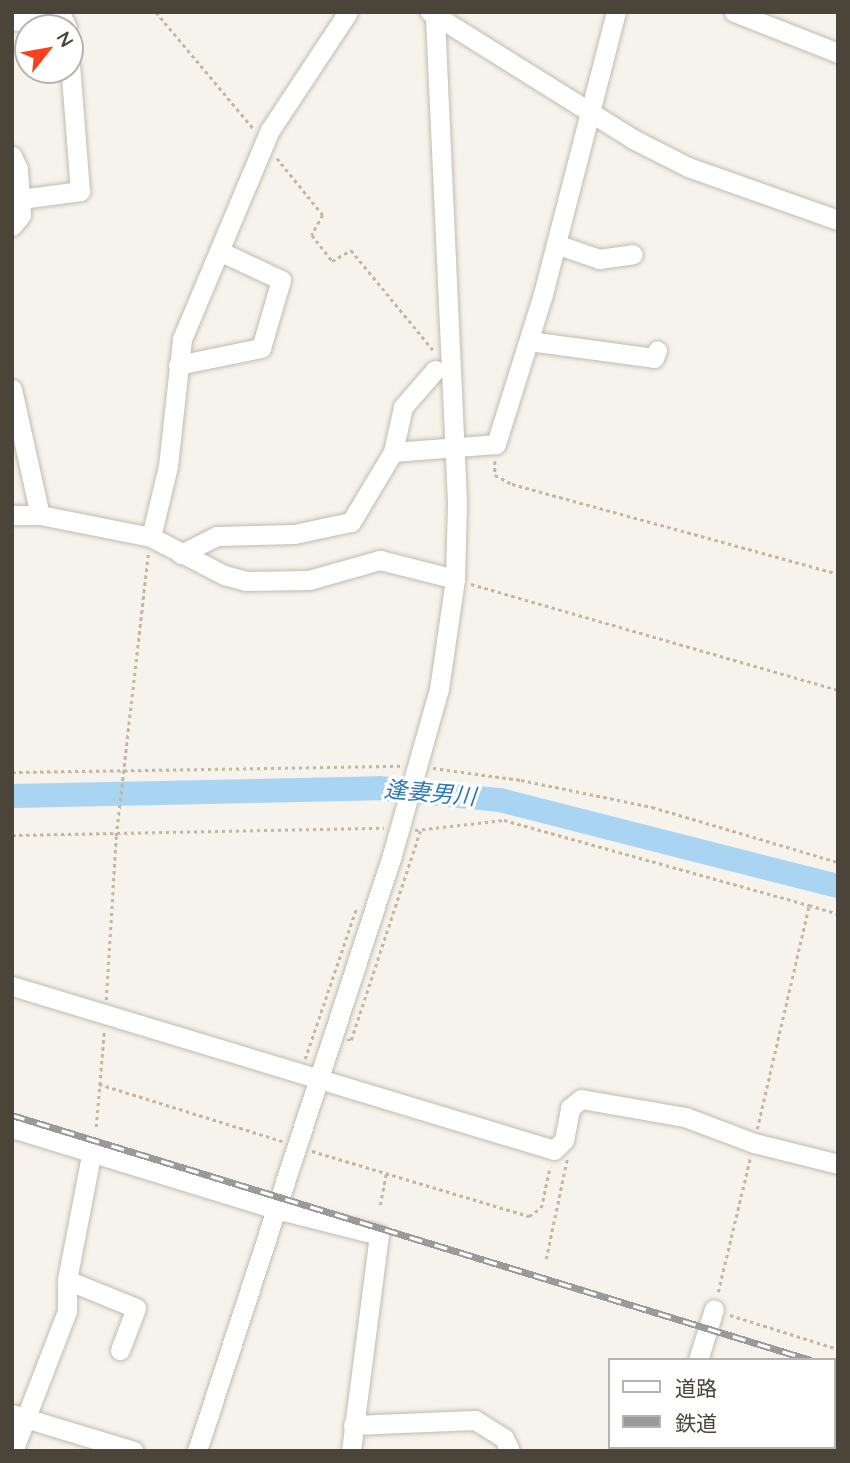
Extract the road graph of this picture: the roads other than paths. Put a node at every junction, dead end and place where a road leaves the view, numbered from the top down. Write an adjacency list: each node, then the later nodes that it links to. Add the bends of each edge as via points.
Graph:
1 (348, 12): 13 (street, via 265,143)
2 (616, 12): 7 (street)
3 (734, 12): 5 (street)
4 (433, 13): 7 (street); 21 (street)
5 (835, 46)
6 (72, 84): 9 (street, via 80,191)
7 (592, 117): 10 (street, via 688,167); 12 (street)
8 (12, 156): 9 (street)
9 (21, 199): 11 (street, via 20,219)
10 (838, 220)
11 (12, 226)
12 (556, 244): 14 (street, via 599,259); 15 (street)
13 (219, 251): 17 (street, via 182,339); 17 (street, via 281,280 261,348)
14 (633, 254)
15 (529, 341): 16 (street, via 653,358); 21 (street, via 496,444)
16 (657, 351)
17 (178, 365): 25 (street, via 168,466)
18 (435, 370): 22 (street, via 403,407)
19 (12, 389): 20 (street)
20 (17, 426): 24 (street)
21 (455, 447): 22 (street); 27 (street)
22 (393, 452): 26 (street, via 351,522 294,534 217,536)
23 (12, 515): 24 (street)
24 (40, 515): 25 (street)
25 (151, 537): 26 (street)
26 (181, 554): 27 (street, via 246,581 309,580 380,560)
27 (454, 579): 29 (street, via 439,690 419,768)
28 (12, 986): 29 (street)
29 (320, 1077): 32 (street, via 559,1145 570,1108 581,1099 685,1117 754,1143); 33 (street)
30 (12, 1128): 31 (street)
31 (92, 1150): 33 (street); 34 (street)
32 (838, 1164)
33 (276, 1209): 39 (street, via 379,1236); 42 (street)
34 (67, 1280): 36 (street, via 136,1308); 38 (street, via 67,1311)
35 (714, 1309): 37 (street)
36 (120, 1350)
37 (699, 1358)
38 (19, 1416): 40 (street); 41 (street)
39 (353, 1425): 43 (street); 44 (street, via 475,1420 504,1438)
40 (13, 1451)
41 (134, 1451)
42 (197, 1451)
43 (351, 1451)
44 (510, 1451)

